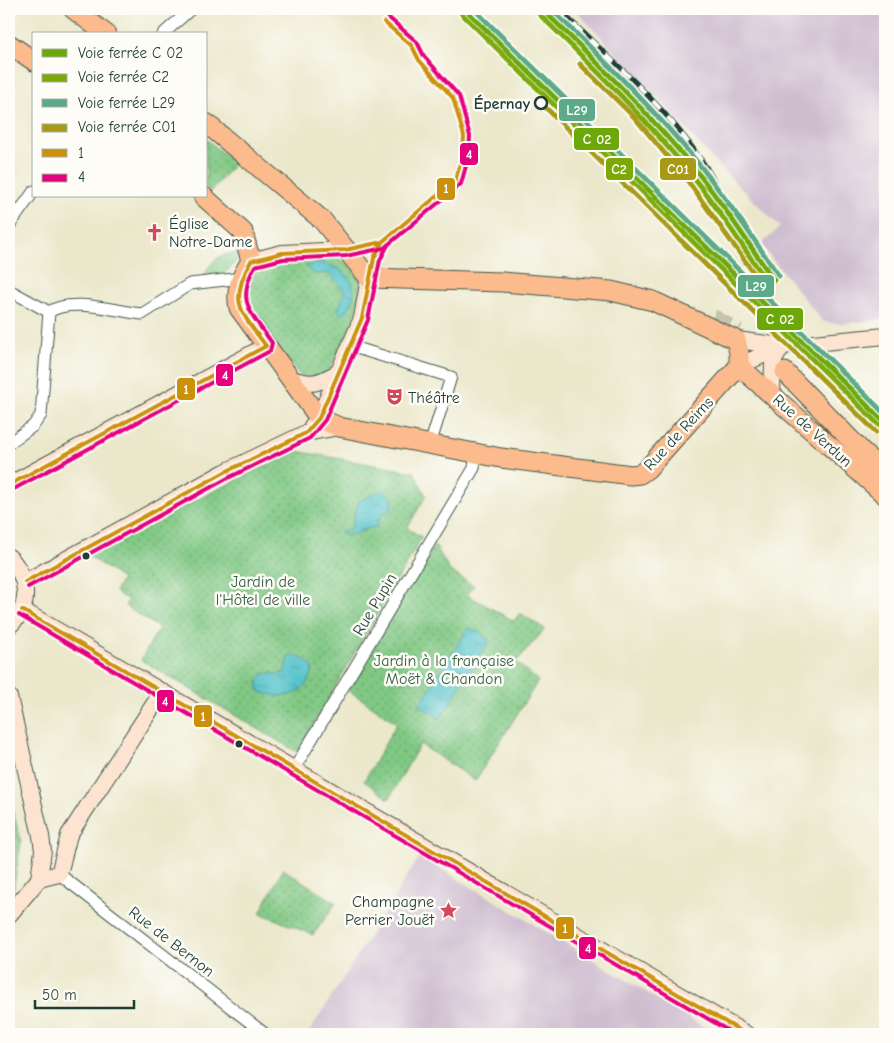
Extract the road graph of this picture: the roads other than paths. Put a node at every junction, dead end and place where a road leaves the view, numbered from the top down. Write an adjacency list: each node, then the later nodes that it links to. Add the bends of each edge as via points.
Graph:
1 (74, 9): 3 (main road)
2 (190, 9): 4 (street)
3 (103, 32)
4 (165, 32)
5 (9, 44): 6 (main road)
6 (32, 60)
7 (208, 125): 11 (main road, via 320,218)
8 (32, 195): 10 (street)
9 (205, 198): 12 (main road, via 243,232)
10 (9, 226)
11 (344, 250): 12 (main road, via 282,253); 14 (main road)
12 (251, 261): 13 (main road)
13 (242, 278): 17 (street, via 190,284 142,314 71,304 57,306); 21 (main road, via 237,296 239,308)
14 (369, 278): 15 (main road); 22 (main road, via 362,318)
15 (502, 282): 18 (main road, via 620,280 652,288); 20 (main road, via 633,295 679,312)
16 (9, 290): 17 (street)
17 (49, 312): 32 (street, via 40,415 33,426)
18 (712, 318)
19 (885, 336): 23 (main road, Rue de Reims)
20 (736, 340): 23 (main road); 24 (main road)
21 (266, 346): 27 (main road); 36 (main road)
22 (350, 346): 25 (main road); 33 (street, via 451,378)
23 (782, 346): 24 (main road, Rue de Reims); 28 (main road, via 773,362)
24 (739, 366): 28 (main road, Rue de Verdun); 34 (main road, Rue de Reims, via 640,474)
25 (339, 372): 27 (main road, via 321,382 309,384); 29 (main road)
26 (785, 372): 35 (main road, Rue de Verdun)
27 (289, 378): 29 (main road)
28 (772, 394): 37 (main road, Rue de Verdun)
29 (319, 418): 30 (main road, Rue de Reims); 31 (main road)
30 (339, 427): 31 (main road); 33 (main road, Rue de Reims)
31 (306, 433): 39 (main road, via 225,472)
32 (9, 443)
33 (430, 446): 34 (main road, Rue de Reims)
34 (476, 454): 44 (street, Rue Pupin, via 474,468)
35 (885, 475)
36 (9, 485)
37 (885, 495)
38 (9, 558): 39 (main road, via 19,568)
39 (25, 582): 40 (main road)
40 (22, 610): 41 (main road); 42 (main road)
41 (9, 626)
42 (162, 692): 44 (main road); 45 (main road)
43 (9, 697): 46 (main road)
44 (294, 769): 51 (main road)
45 (69, 835): 46 (main road, via 57,838); 47 (main road)
46 (41, 836): 48 (main road, via 43,851)
47 (59, 874): 48 (main road); 50 (street, Rue de Bernon)
48 (39, 879): 49 (main road)
49 (9, 915)
50 (265, 1034)
51 (746, 1034)

